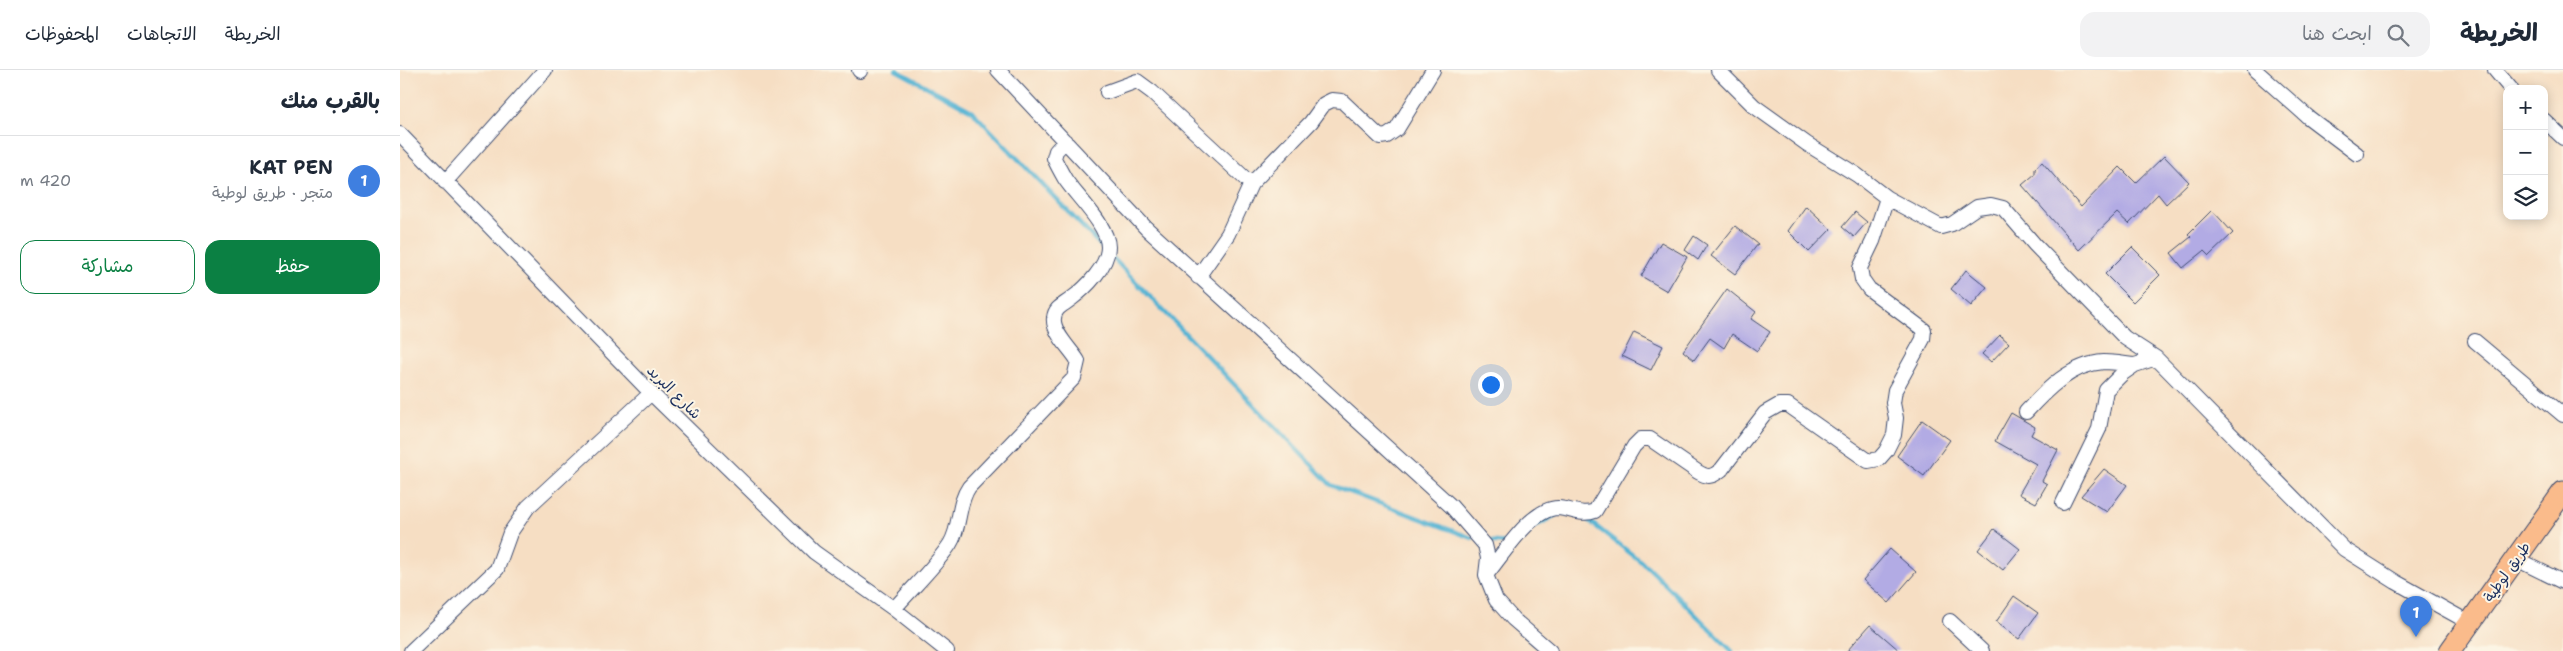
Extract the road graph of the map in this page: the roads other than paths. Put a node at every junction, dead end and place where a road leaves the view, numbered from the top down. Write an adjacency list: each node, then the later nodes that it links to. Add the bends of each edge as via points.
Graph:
1 (545, 70): 14 (street)
2 (998, 70): 12 (street)
3 (1718, 70): 16 (street, via 1754,106)
4 (2255, 70): 13 (street, via 2308,117)
5 (2494, 70): 7 (street)
6 (1426, 72): 15 (street, via 1394,133 1380,136 1342,101 1332,100 1324,104 1311,122)
7 (2507, 85)
8 (1107, 92): 15 (street, via 1137,82 1152,92)
9 (2548, 124): 11 (street)
10 (400, 135): 14 (street, شارع البريد)
11 (2563, 138)
12 (1065, 141): 17 (street, via 1146,228); 29 (street, via 1054,158 1065,179 1103,231 1108,246 1105,260 1095,275 1071,299 1059,306 1054,318 1057,332 1078,361 1074,378 969,487 962,496 950,544)
13 (2358, 154)
14 (445, 182): 21 (street, شارع البريد)
15 (1251, 184): 17 (street, via 1228,234)
16 (1887, 198): 19 (street, via 1941,227 1952,224 1977,207 1991,205 2003,208 2125,338); 27 (street, via 1860,268 1862,279 1869,289 1924,330 1923,339 1895,390 1894,434 1879,459 1868,462 1788,405 1779,404 1765,413 1713,476 1706,477 1650,439 1641,439 1596,511 1588,514 1556,508 1540,513)
17 (1198, 277): 27 (street, via 1451,506 1485,545 1488,558)
18 (2475, 341): 23 (street)
19 (2156, 358): 20 (street); 31 (street, via 2344,548 2396,582)
20 (2135, 365): 22 (street, via 2102,362 2072,371 2046,390); 25 (street, via 2106,390 2099,429)
21 (652, 393): 29 (street, شارع البريد, via 814,552); 32 (street, via 528,507 510,533 497,569)
22 (2026, 412)
23 (2563, 414)
24 (2563, 492): 26 (main road, طريق لوطية)
25 (2063, 503)
26 (2516, 559): 28 (street); 31 (main road, طريق لوطية)
27 (1486, 575): 34 (street, via 1496,600)
28 (2563, 582)
29 (894, 608): 33 (street, شارع البريد)
30 (1950, 620): 35 (street)
31 (2470, 623): 36 (main road, طريق لوطية)
32 (411, 651)
33 (947, 651)
34 (1550, 651)
35 (1982, 651)
36 (2450, 651)

